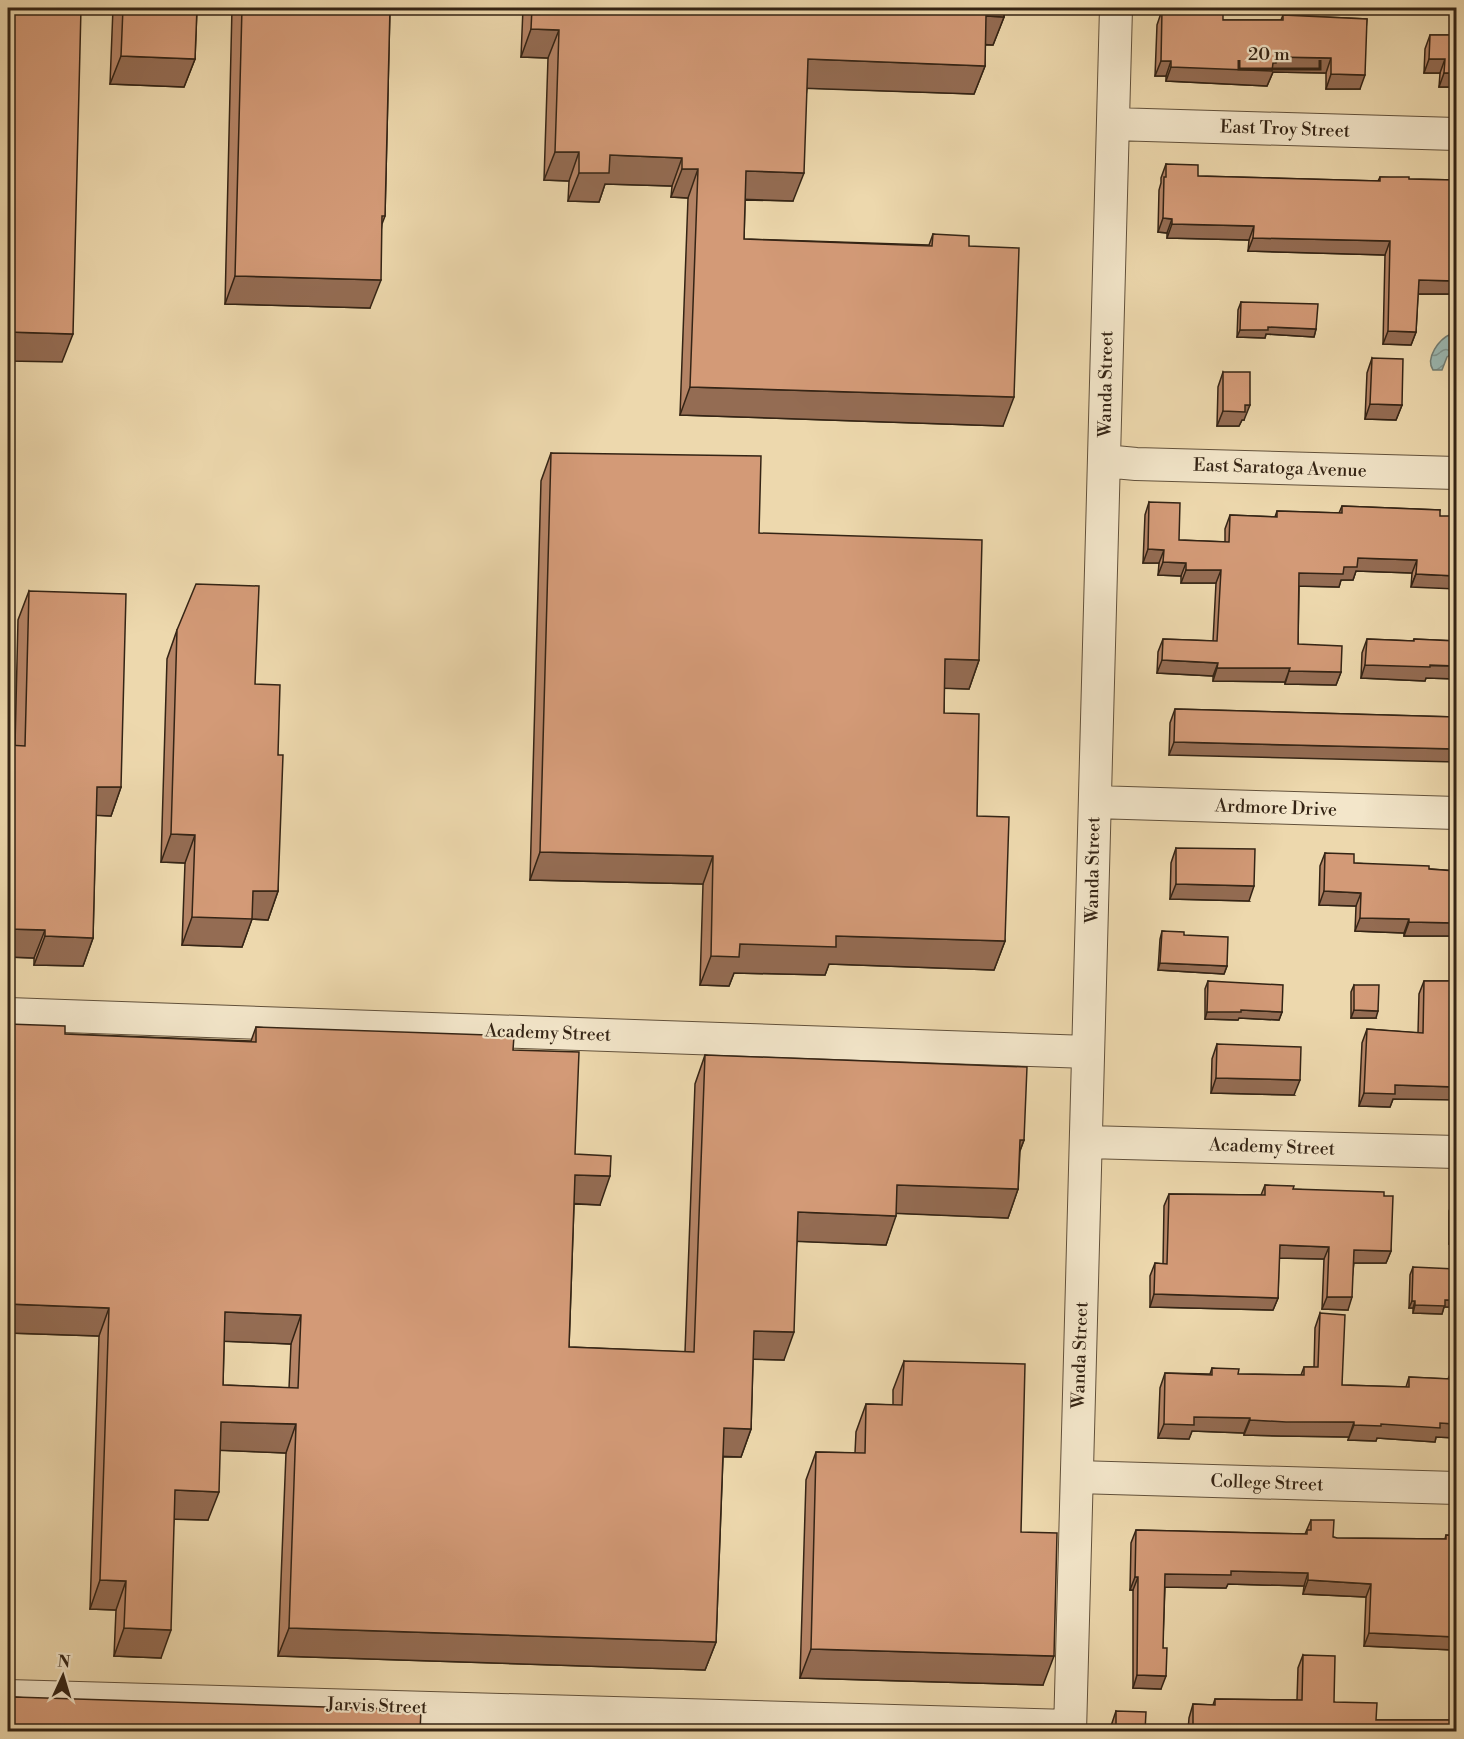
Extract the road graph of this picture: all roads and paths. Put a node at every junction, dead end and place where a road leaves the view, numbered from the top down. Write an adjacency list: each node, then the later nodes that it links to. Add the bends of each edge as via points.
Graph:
1 (1116, 8): 2 (street, Wanda Street)
2 (1113, 124): 3 (street, East Troy Street); 4 (street, Wanda Street)
3 (1456, 134)
4 (1104, 461): 5 (street, East Saratoga Avenue); 6 (street, Wanda Street)
5 (1456, 473)
6 (1095, 802): 7 (street, Ardmore Drive); 9 (street, Wanda Street)
7 (1456, 813)
8 (8, 1014): 9 (street, Academy Street)
9 (1088, 1052): 10 (street, Wanda Street)
10 (1087, 1142): 11 (street, Academy Street); 12 (street, Wanda Street)
11 (1456, 1152)
12 (1077, 1477): 13 (street, College Street); 15 (street, Wanda Street)
13 (1456, 1488)
14 (8, 1696): 15 (street, Jarvis Street)
15 (1070, 1729)

